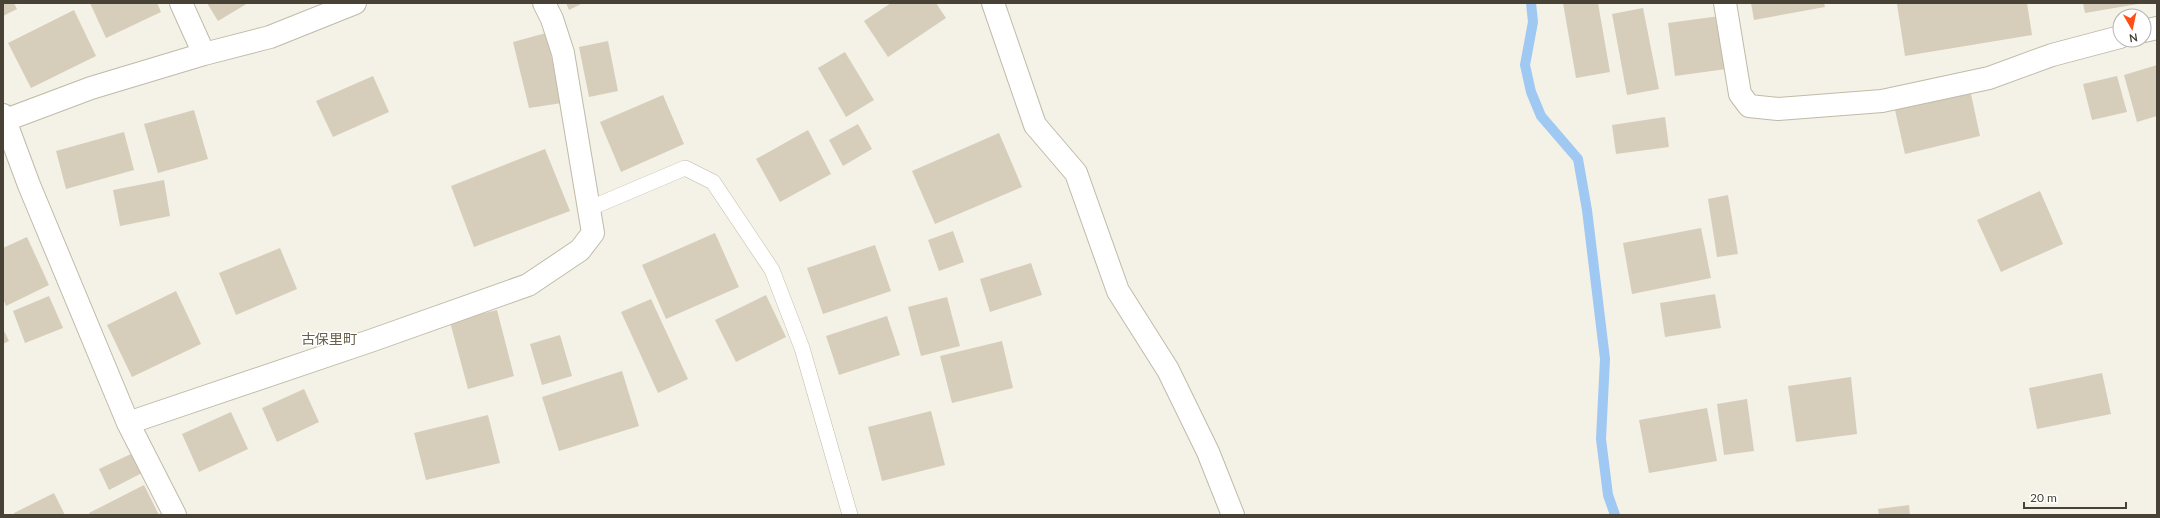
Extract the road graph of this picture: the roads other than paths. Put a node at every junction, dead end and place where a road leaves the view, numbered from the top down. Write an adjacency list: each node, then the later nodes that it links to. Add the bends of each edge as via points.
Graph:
1 (181, 3): 7 (street)
2 (354, 3): 7 (street, via 270,37)
3 (544, 3): 9 (street, via 563,53)
4 (994, 3): 13 (street, via 1035,125 1076,173 1118,291 1168,370 1208,452)
5 (1725, 3): 6 (street, via 1740,94 1749,106 1778,109 1889,99 1989,78 2052,55)
6 (2112, 40)
7 (204, 54): 8 (street, via 91,88)
8 (4, 119): 10 (street)
9 (588, 209): 10 (street, via 593,233 580,250 528,285); 12 (lane, via 685,168 713,182 772,270 802,348)
10 (128, 423): 11 (street)
11 (175, 515)
12 (850, 515)
13 (1233, 515)

